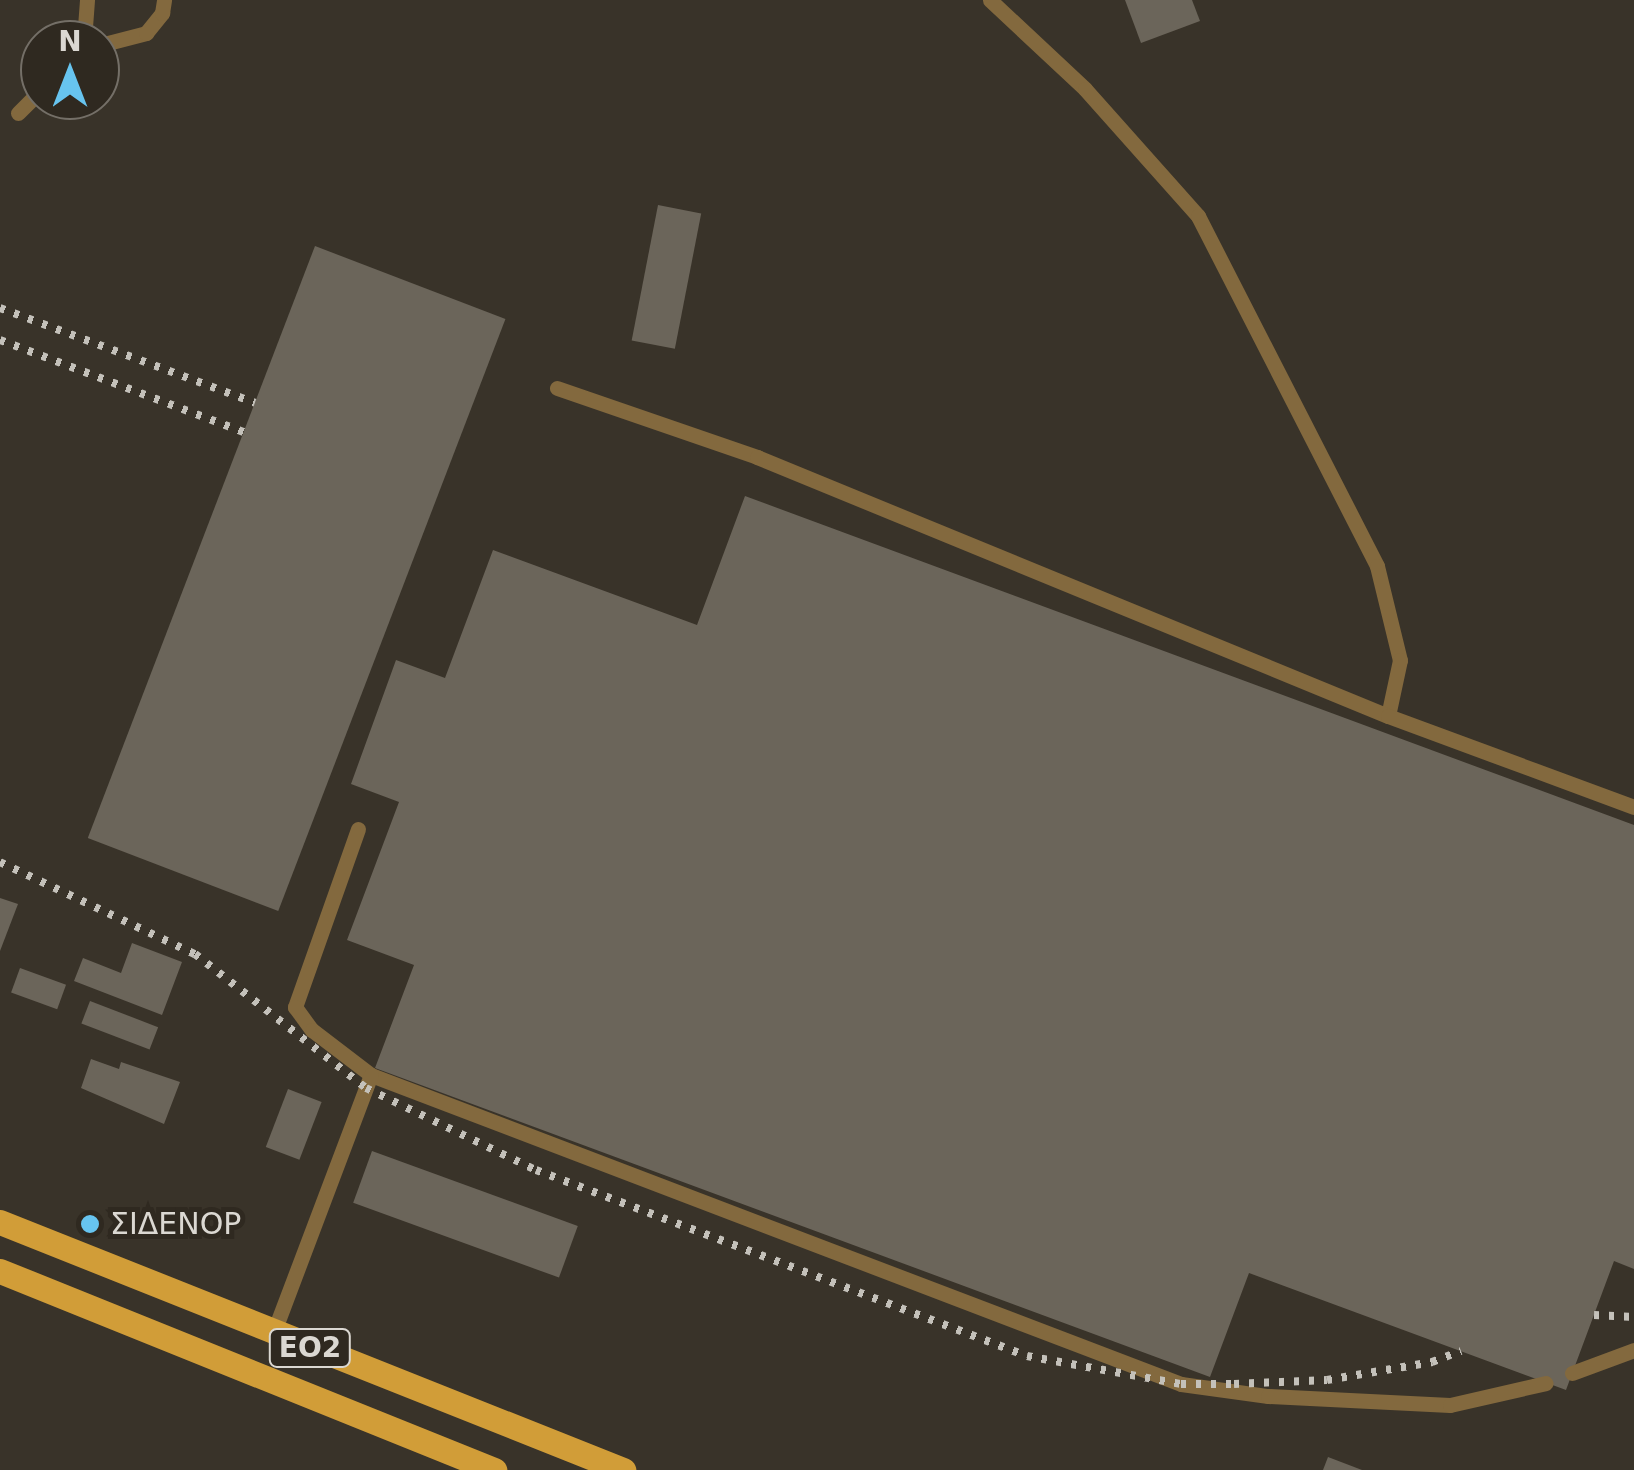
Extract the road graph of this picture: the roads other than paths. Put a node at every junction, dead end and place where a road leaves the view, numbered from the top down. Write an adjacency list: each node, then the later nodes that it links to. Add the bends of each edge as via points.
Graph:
1 (164, 0): 3 (lane, via 146,33)
2 (990, 0): 5 (lane, via 1085,89 1198,216 1377,566 1400,660)
3 (120, 40)
4 (557, 388): 5 (lane, via 757,456)
5 (1388, 716): 6 (lane)
6 (1634, 806)
7 (358, 829): 8 (lane, via 294,1007 312,1030)
8 (370, 1074): 11 (lane); 14 (lane, via 1181,1384 1268,1396 1450,1405)
9 (0, 1222): 11 (main road, ΕΟ2)
10 (0, 1271): 15 (main road, ΕΟ2)
11 (273, 1334): 16 (main road, ΕΟ2)
12 (1634, 1350): 13 (lane)
13 (1572, 1373)
14 (1546, 1383)
15 (494, 1470)
16 (623, 1470)

